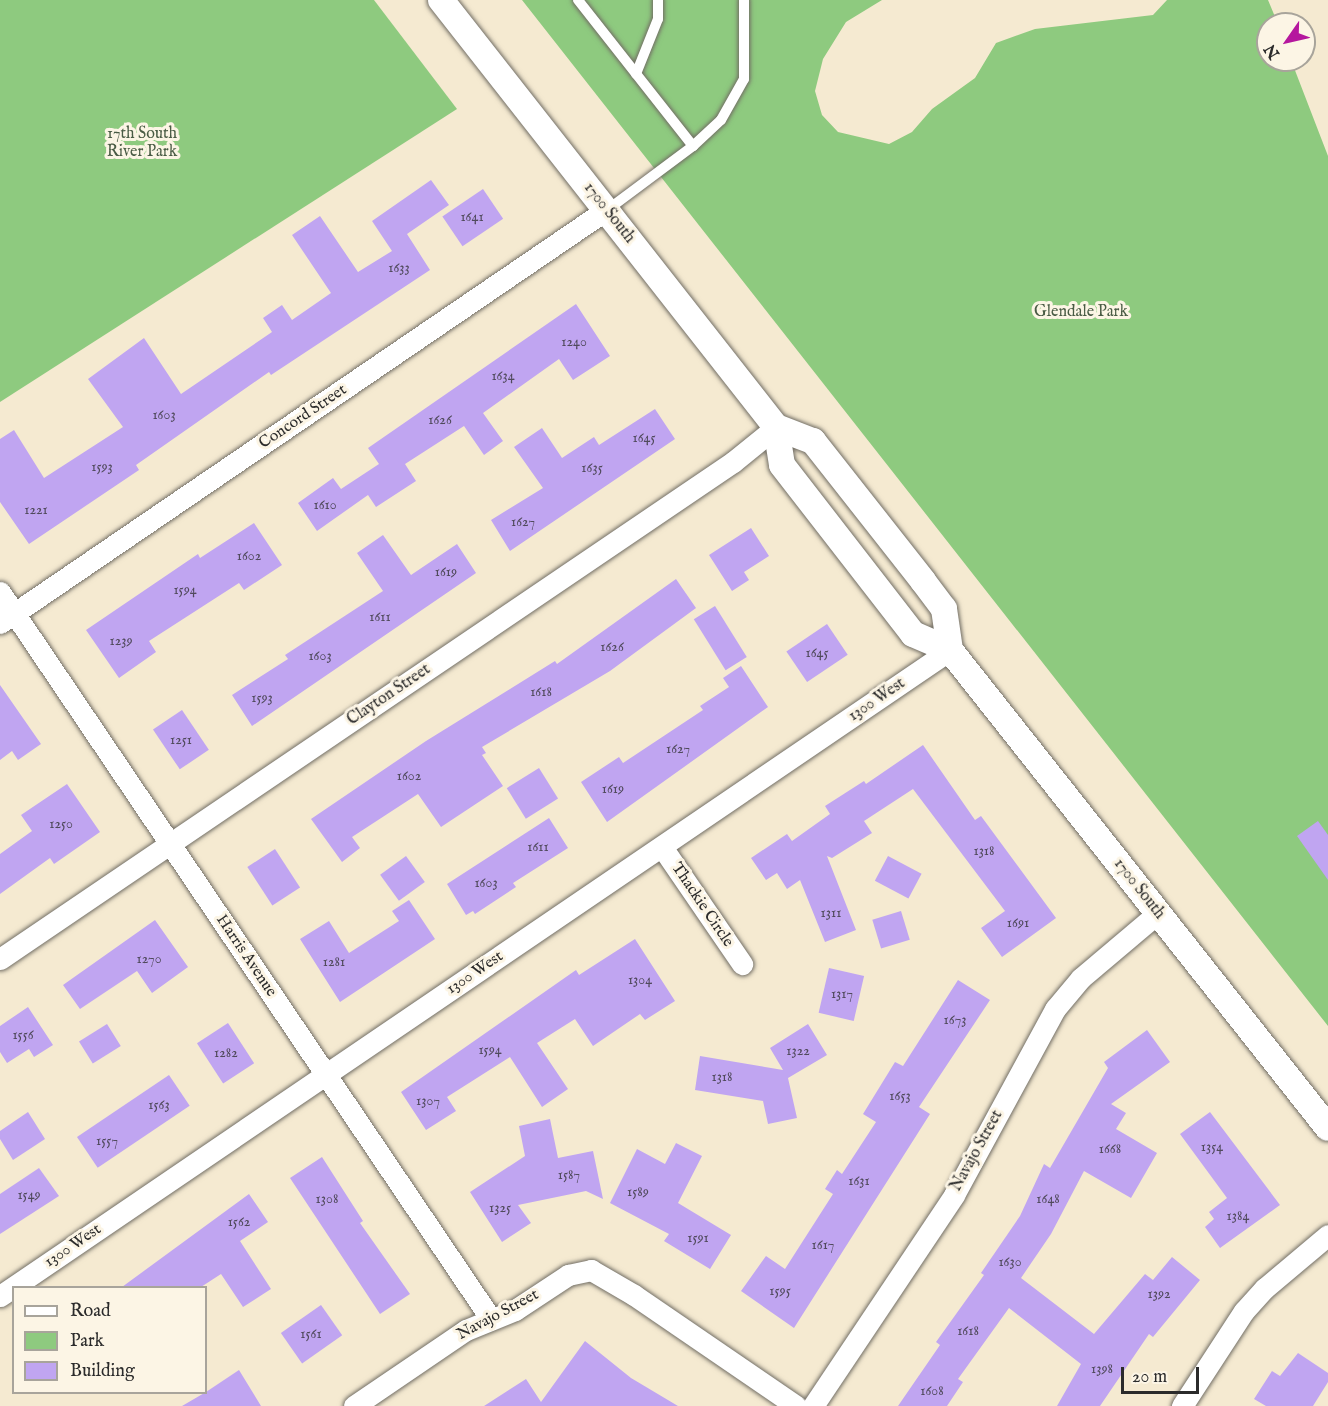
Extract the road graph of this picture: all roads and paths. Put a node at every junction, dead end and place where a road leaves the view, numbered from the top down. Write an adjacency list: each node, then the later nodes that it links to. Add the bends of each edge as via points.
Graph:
1 (441, 0): 7 (street, 1700 South)
2 (578, 0): 5 (lane)
3 (658, 0): 5 (lane, via 658,19)
4 (744, 0): 6 (lane, via 744,79 721,120)
5 (636, 74): 6 (lane)
6 (693, 146): 7 (lane)
7 (606, 210): 8 (street, 1700 South); 10 (street, Concord Street)
8 (776, 427): 11 (street, 1700 South, via 782,465 902,619 914,633); 11 (street, 1700 South, via 813,441 923,581 944,609); 12 (street, Clayton Street, via 733,462)
9 (0, 592): 10 (street, Harris Avenue)
10 (7, 618): 12 (street, Harris Avenue)
11 (950, 650): 13 (street, 1300 West); 14 (street, 1700 South)
12 (170, 844): 15 (street, Clayton Street); 17 (street, Harris Avenue)
13 (662, 847): 16 (street, Thackie Circle); 17 (street, 1300 West)
14 (1158, 914): 18 (street, 1700 South); 24 (street, Navajo Street, via 1081,978 1054,1009 954,1195)
15 (0, 959)
16 (742, 964)
17 (326, 1075): 20 (street, 1300 West); 21 (street, Harris Avenue)
18 (1328, 1128)
19 (1328, 1235): 25 (street, via 1244,1311)
20 (15, 1286)
21 (491, 1319): 22 (street, Navajo Street, via 466,1330); 23 (street, Navajo Street, via 515,1310 568,1275 591,1270)
22 (354, 1406)
23 (796, 1406)
24 (813, 1406)
25 (1182, 1406)

